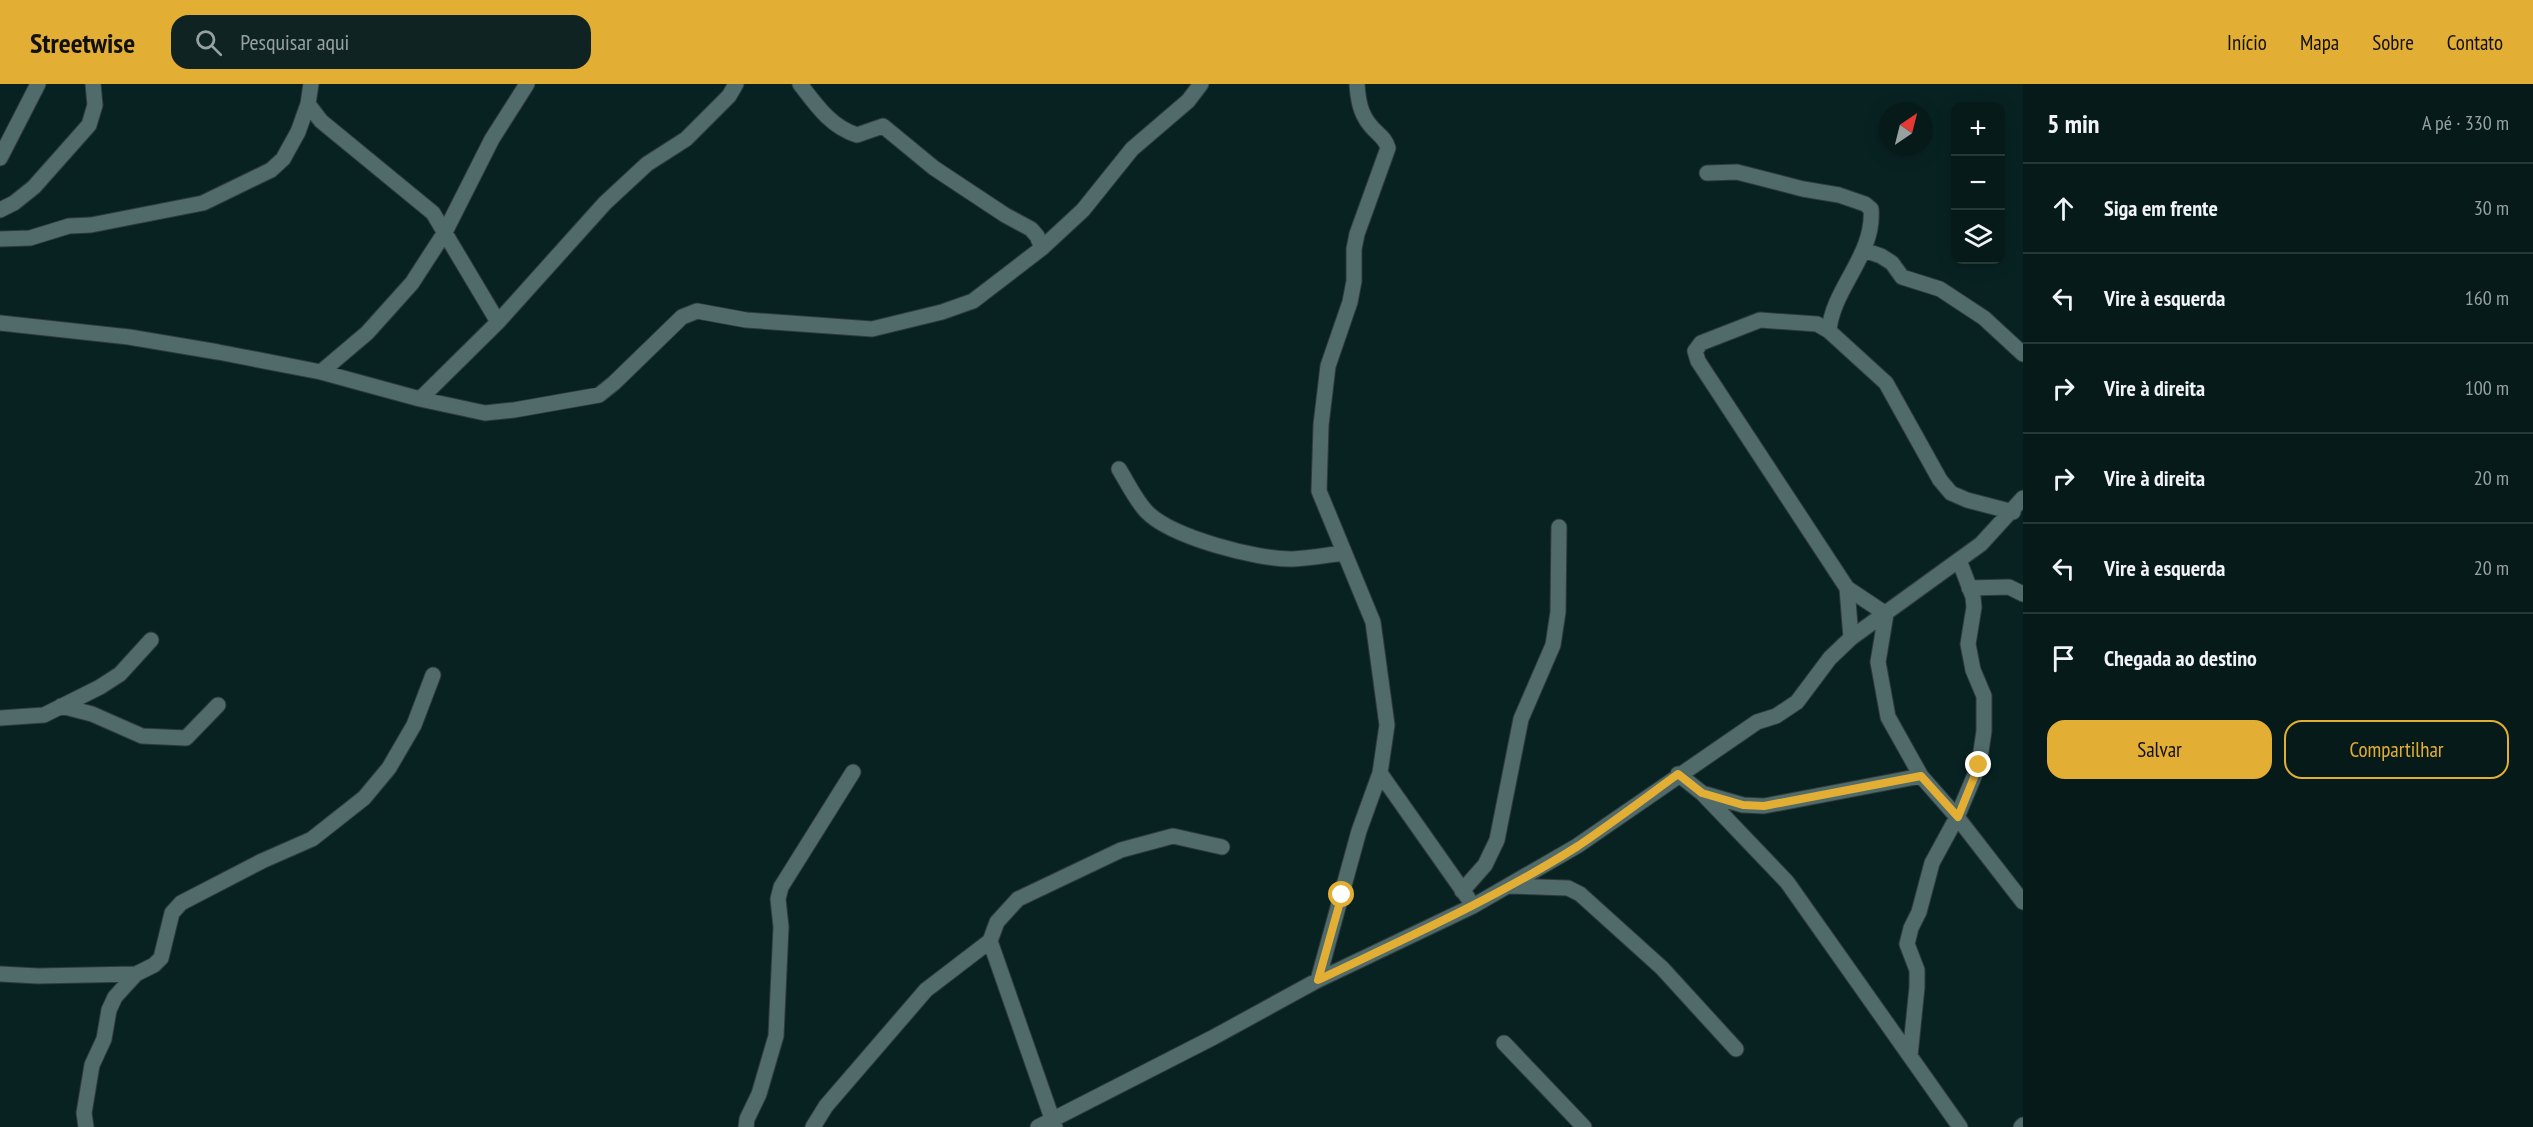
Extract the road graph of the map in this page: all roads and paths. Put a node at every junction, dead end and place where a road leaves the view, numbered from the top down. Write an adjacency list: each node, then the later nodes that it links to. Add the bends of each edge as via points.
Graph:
1 (38, 84): 12 (street)
2 (93, 84): 14 (street, via 95,105 89,125 34,187)
3 (311, 84): 9 (street)
4 (527, 84): 15 (street, via 492,139)
5 (736, 84): 19 (street, via 686,139 647,164 605,203)
6 (800, 84): 17 (street, via 837,126 856,135 883,126 934,168 1031,229)
7 (1201, 84): 17 (street, via 1188,101 1132,149 1083,210)
8 (1357, 84): 29 (street, via 1362,112 1386,139 1388,148 1357,234 1354,281 1328,366 1321,425 1319,491)
9 (308, 104): 10 (street); 11 (street)
10 (321, 121): 11 (street); 15 (street, via 420,201)
11 (298, 132): 16 (street, via 283,159 271,170 203,203 69,226 30,238)
12 (0, 158)
13 (1707, 173): 18 (street, via 1737,172 1865,204 1872,216)
14 (0, 210)
15 (445, 232): 19 (street); 23 (street, via 412,283 367,333)
16 (0, 238)
17 (1042, 248): 24 (street, via 973,301 872,329 746,320 697,311 682,317 599,394 485,413)
18 (1864, 250): 21 (street); 22 (street, via 1892,263 1902,277 1940,289 1984,318)
19 (498, 322): 24 (street)
20 (0, 323): 23 (street, via 129,338)
21 (1825, 324): 27 (street, via 1886,383 1951,493); 31 (street, via 1760,320 1701,343 1695,351 1733,417)
22 (2023, 354)
23 (321, 372): 24 (street)
24 (420, 399)
25 (1119, 469): 29 (street, via 1146,511 1159,522 1215,545 1256,556 1292,559)
26 (2023, 498): 27 (street)
27 (2013, 512): 30 (street)
28 (1559, 527): 49 (street, via 1558,612 1553,645 1521,719 1497,840 1485,865)
29 (1344, 553): 42 (street, via 1373,622 1387,725)
30 (1959, 560): 32 (street); 34 (street)
31 (1847, 588): 34 (street); 35 (street)
32 (1969, 588): 33 (street, via 2009,586); 46 (street, via 1974,607 1968,644 1984,696 1984,731 1979,765)
33 (2023, 594)
34 (1886, 614): 35 (street); 44 (street, via 1878,662 1888,717)
35 (1851, 638): 43 (street, via 1830,658 1797,702 1776,716 1757,722)
36 (151, 640): 39 (street, via 120,674)
37 (433, 675): 54 (street, via 414,725 389,768 364,798 312,839 182,903 172,914 161,958)
38 (218, 705): 39 (street, via 186,738 142,735)
39 (61, 706): 40 (street, via 44,715)
40 (0, 718)
41 (853, 772): 61 (street, via 781,887 776,1036)
42 (1380, 773): 49 (street); 55 (street, via 1359,831)
43 (1678, 774): 45 (street); 48 (street, via 1577,846)
44 (1921, 776): 45 (street, via 1764,806 1743,805); 46 (street)
45 (1702, 793): 58 (street, via 1787,882)
46 (1958, 817): 50 (street); 58 (street, via 1932,863 1907,944 1917,970)
47 (1222, 847): 52 (street, via 1173,836 1120,850 1018,899 997,922)
48 (1507, 886): 51 (street); 57 (street, via 1568,888 1580,894 1662,968)
49 (1462, 891): 51 (street)
50 (2023, 902)
51 (1473, 906): 55 (street)
52 (990, 941): 59 (street); 62 (street, via 926,990 826,1106)
53 (0, 974): 54 (street)
54 (136, 974): 60 (street, via 115,997 104,1039 92,1065 84,1113)
55 (1318, 980): 59 (street)
56 (1504, 1043): 63 (street)
57 (1736, 1049)
58 (1910, 1056): 64 (street)
59 (1049, 1125)
60 (86, 1127)
61 (746, 1127)
62 (813, 1127)
63 (1584, 1127)
64 (1960, 1127)

